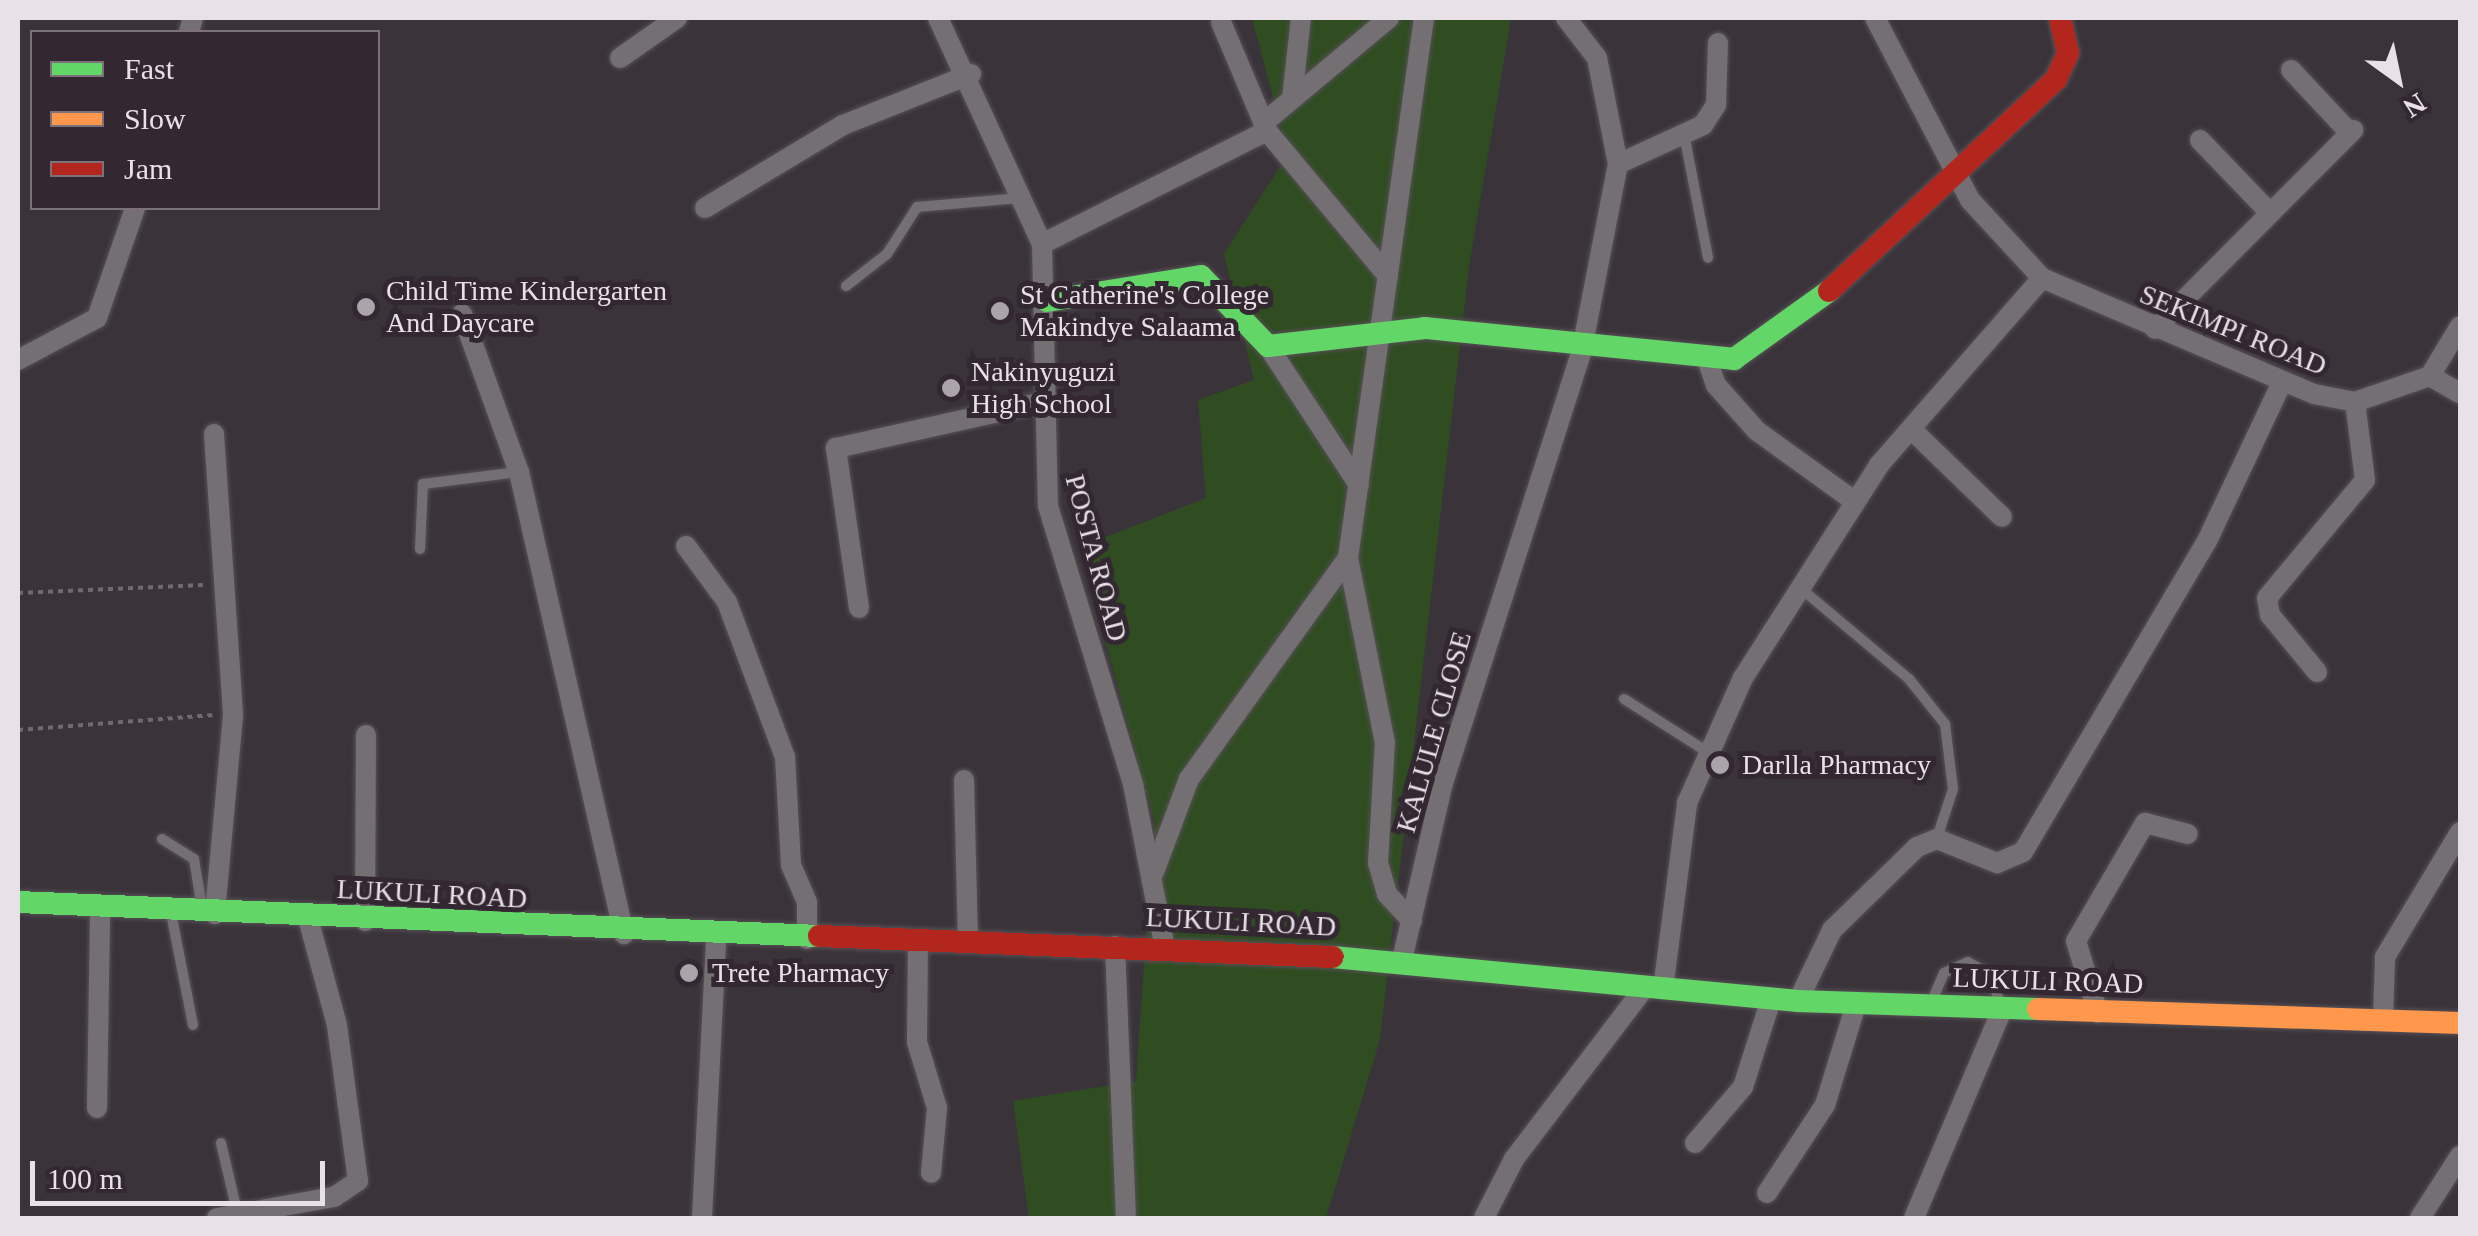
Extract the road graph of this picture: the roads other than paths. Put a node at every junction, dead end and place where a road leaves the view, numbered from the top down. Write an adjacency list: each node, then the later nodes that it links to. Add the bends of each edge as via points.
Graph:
1 (678, 18): 11 (street)
2 (938, 18): 13 (street, POSTA ROAD)
3 (1300, 18): 14 (street)
4 (1389, 18): 14 (street)
5 (1424, 18): 26 (street)
6 (1566, 18): 18 (street, via 1597,58)
7 (1875, 18): 19 (street)
8 (2060, 18): 19 (street, via 2068,54 2056,80)
9 (1222, 22): 15 (street)
10 (1718, 43): 16 (street, via 1716,106)
11 (620, 58)
12 (2291, 70): 23 (street, via 2352,132)
13 (971, 74): 20 (street, POSTA ROAD); 21 (street, via 843,124)
14 (1292, 99): 15 (street)
15 (1267, 126): 24 (street); 26 (street)
16 (1684, 134): 18 (street); 25 (lane)
17 (2200, 140): 23 (street)
18 (1618, 164): 35 (street, KALULE CLOSE)
19 (1952, 170): 27 (street); 36 (street, via 1769,340 1734,358)
20 (1026, 198): 24 (street, POSTA ROAD); 28 (lane, via 918,208 887,254)
21 (706, 208)
22 (134, 210): 37 (street, via 96,318)
23 (2270, 214): 32 (street)
24 (1042, 244): 29 (street, POSTA ROAD)
25 (1708, 258)
26 (1388, 276): 33 (street)
27 (2042, 278): 32 (street, SEKIMPI ROAD); 43 (street)
28 (846, 286)
29 (1047, 300): 34 (street, via 1202,276); 42 (street, POSTA ROAD)
30 (462, 314): 45 (street)
31 (2460, 326): 38 (street)
32 (2154, 329): 39 (street, SEKIMPI ROAD)
33 (1382, 332): 34 (street); 35 (street, via 1472,331); 46 (street)
34 (1268, 346): 46 (street)
35 (1582, 350): 36 (street, via 1630,346); 70 (street, KALULE CLOSE, via 1444,783)
36 (1706, 359): 47 (street, via 1716,385 1758,431)
37 (18, 360)
38 (2430, 376): 40 (street); 41 (street, SEKIMPI ROAD)
39 (2282, 382): 41 (street, SEKIMPI ROAD); 62 (street, via 2207,541 2023,852 1998,863)
40 (2460, 393)
41 (2355, 402): 54 (street, via 2365,480 2267,598 2270,616)
42 (1039, 404): 53 (street, via 836,448); 63 (street, POSTA ROAD, via 1048,506)
43 (1912, 430): 47 (street); 48 (street)
44 (214, 434): 67 (street, via 233,715)
45 (519, 472): 50 (lane, via 423,484); 71 (street)
46 (1359, 486): 51 (street)
47 (1854, 501): 52 (street)
48 (2002, 517)
49 (686, 546): 73 (street, via 727,602 785,757)
50 (420, 550)
51 (1348, 558): 63 (street, via 1190,779); 70 (street, via 1385,742 1378,863 1386,894)
52 (1798, 586): 57 (street); 62 (lane, via 1909,680 1944,724 1953,788)
53 (859, 608)
54 (2317, 672)
55 (1624, 699): 57 (lane)
56 (366, 736): 69 (street)
57 (1709, 753): 79 (street, via 1685,814)
58 (964, 780): 75 (street)
59 (2460, 832): 86 (street, via 2385,956)
60 (2188, 834): 85 (street, via 2145,823 2076,940)
61 (162, 839): 67 (lane, via 194,859)
62 (1937, 839): 81 (street, via 1832,930)
63 (1154, 872): 77 (street, POSTA ROAD)
64 (18, 902): 65 (street, LUKULI ROAD)
65 (100, 907): 66 (street, LUKULI ROAD); 89 (street)
66 (171, 912): 67 (street, LUKULI ROAD); 88 (lane)
67 (208, 914): 68 (street, LUKULI ROAD)
68 (308, 918): 69 (street, LUKULI ROAD); 95 (street, via 337,1025 358,1181 334,1198)
69 (366, 921): 71 (street, LUKULI ROAD)
70 (1412, 921): 78 (street, KALULE CLOSE)
71 (624, 934): 72 (street, LUKULI ROAD)
72 (716, 937): 73 (street, LUKULI ROAD); 96 (street)
73 (807, 939): 74 (street, LUKULI ROAD)
74 (918, 942): 75 (street, LUKULI ROAD); 93 (street, via 917,1042 937,1108)
75 (968, 942): 76 (street, LUKULI ROAD)
76 (1115, 946): 77 (street, LUKULI ROAD); 97 (street)
77 (1165, 949): 78 (street, LUKULI ROAD)
78 (1402, 960): 79 (street, LUKULI ROAD)
79 (1654, 988): 80 (street, LUKULI ROAD); 98 (street, via 1514,1159)
80 (1771, 999): 81 (street, LUKULI ROAD); 91 (street, via 1742,1087)
81 (1798, 1001): 82 (street, LUKULI ROAD)
82 (1856, 1004): 83 (street, LUKULI ROAD); 94 (street, via 1825,1105)
83 (1930, 1007): 84 (street, LUKULI ROAD); 84 (lane, via 1944,973 1968,962 1990,974)
84 (2002, 1010): 85 (street, LUKULI ROAD); 99 (street)
85 (2098, 1013): 86 (street, LUKULI ROAD)
86 (2382, 1021): 87 (street, LUKULI ROAD)
87 (2460, 1023)
88 (193, 1025)
89 (97, 1108)
90 (221, 1143): 95 (lane)
91 (1696, 1144)
92 (2460, 1156): 100 (street)
93 (931, 1173)
94 (1766, 1193)
95 (227, 1215)
96 (702, 1218)
97 (1126, 1218)
98 (1484, 1218)
99 (1915, 1218)
100 (2420, 1218)

